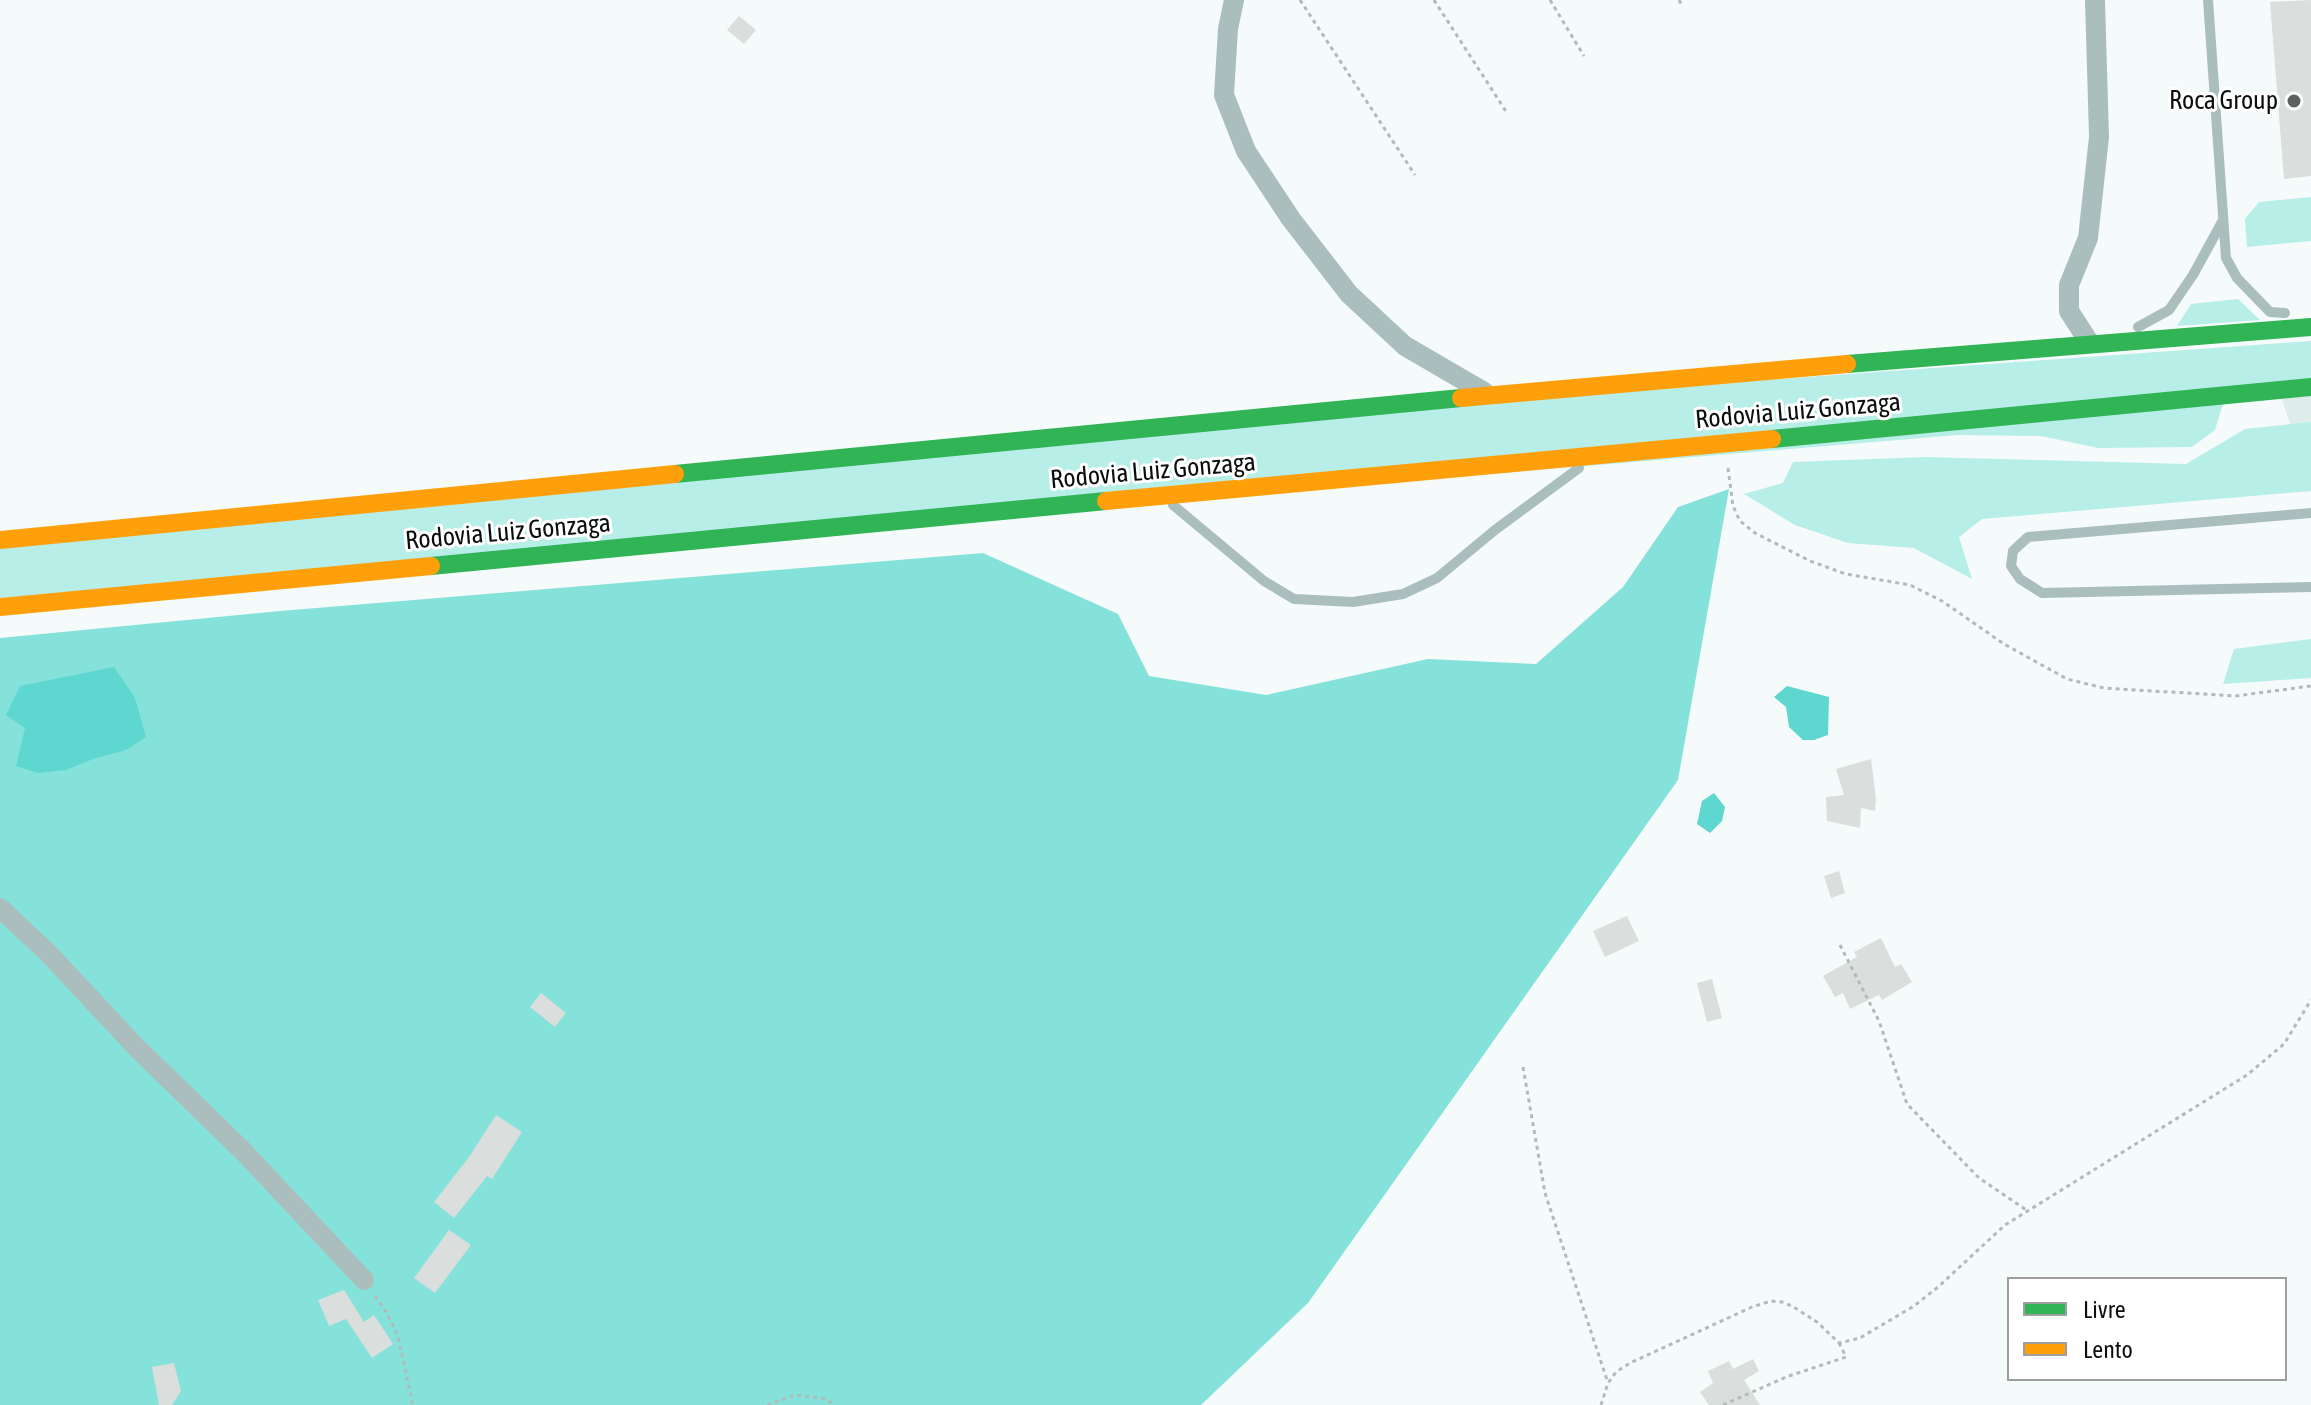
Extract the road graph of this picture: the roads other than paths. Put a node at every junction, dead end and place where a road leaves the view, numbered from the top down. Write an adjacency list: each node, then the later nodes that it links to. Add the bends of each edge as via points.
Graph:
1 (1234, 0): 9 (street, via 1224,95 1246,151 1349,294 1405,346)
2 (2095, 0): 6 (street, via 2099,137 2088,238 2069,285 2069,311)
3 (2208, 0): 4 (lane)
4 (2222, 222): 5 (lane, via 2226,258 2237,278 2270,312); 6 (lane, via 2169,310 2144,326)
5 (2306, 321): 7 (highway, Rodovia Luiz Gonzaga)
6 (2087, 339): 7 (lane)
7 (2046, 348): 9 (highway, Rodovia Luiz Gonzaga)
8 (2311, 387): 10 (highway, Rodovia Luiz Gonzaga)
9 (1489, 395): 13 (highway, Rodovia Luiz Gonzaga)
10 (1597, 454): 11 (highway, Rodovia Luiz Gonzaga); 11 (lane, via 1437,578 1403,594 1353,602 1294,599 1264,581)
11 (1162, 496): 15 (highway, Rodovia Luiz Gonzaga)
12 (2311, 513): 14 (lane, via 2028,537 2013,551 2011,566 2042,593)
13 (0, 540)
14 (2311, 587)
15 (0, 607)
16 (0, 908): 17 (street)
17 (364, 1280)

